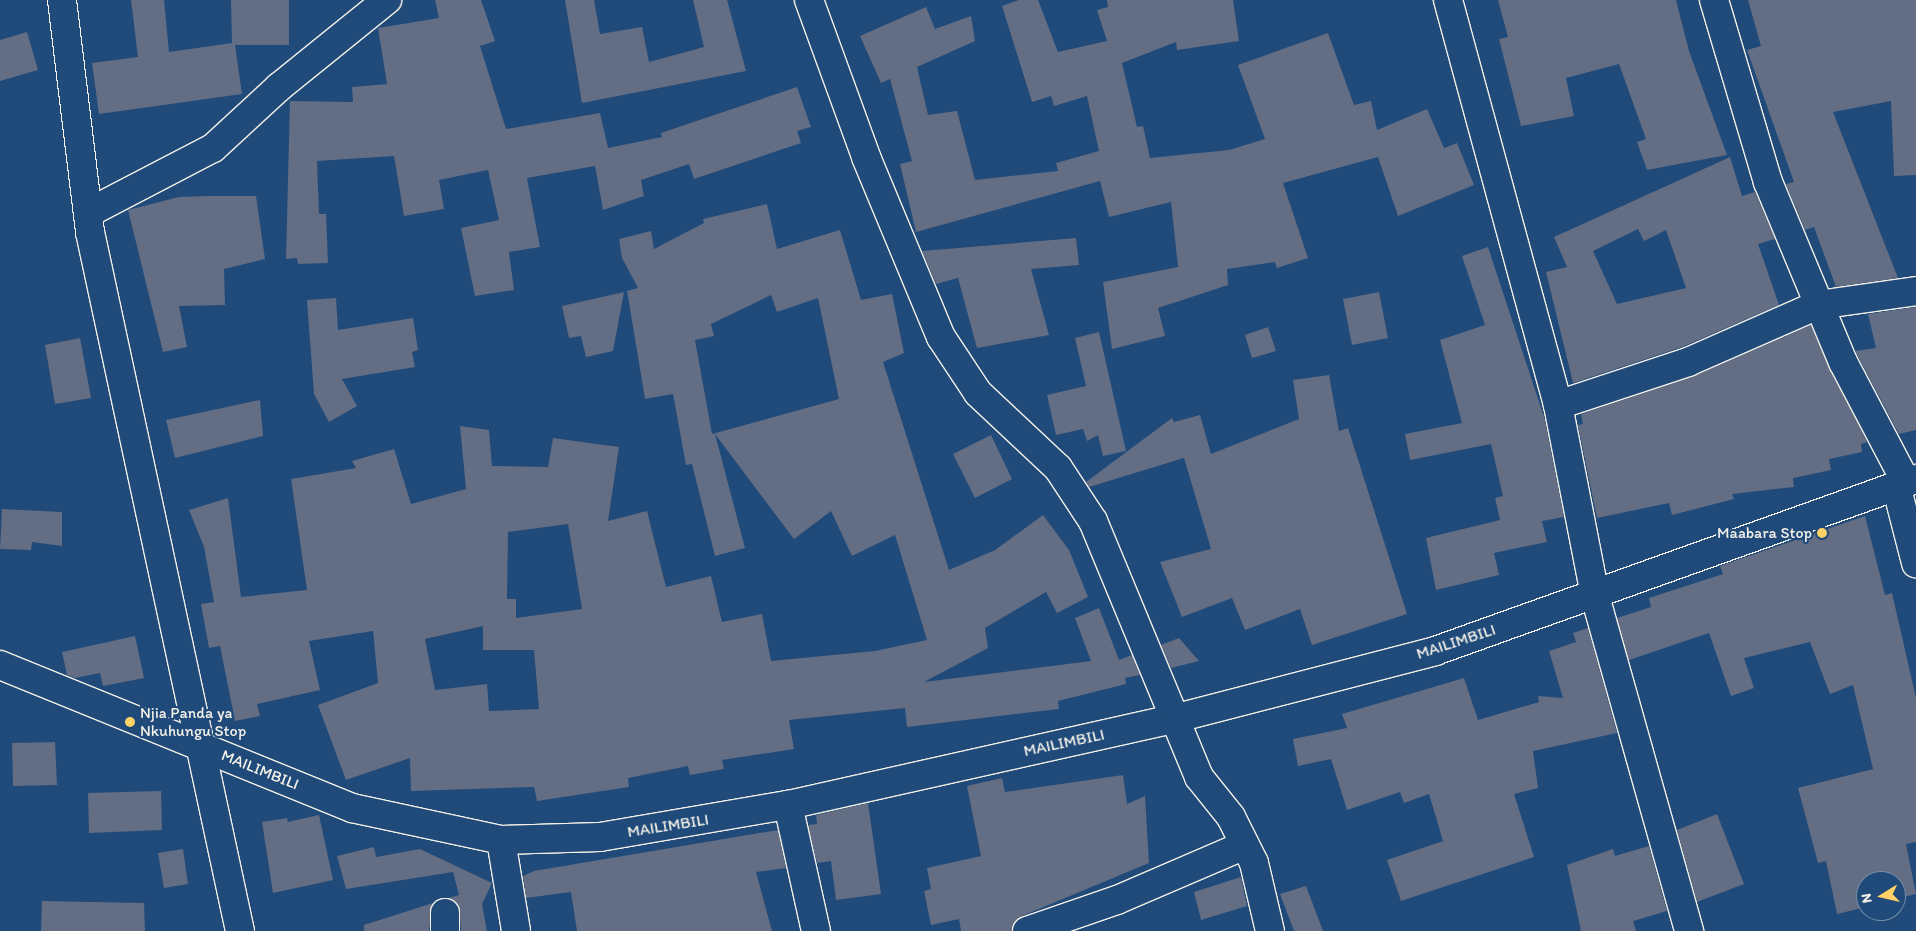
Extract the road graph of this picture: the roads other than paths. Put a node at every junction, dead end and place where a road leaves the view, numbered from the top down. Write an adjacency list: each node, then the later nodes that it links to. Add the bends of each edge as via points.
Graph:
1 (62, 0): 6 (street)
2 (387, 0): 6 (street, via 279,87 213,148)
3 (810, 0): 14 (street, via 866,157 941,337 978,394 1058,468 1093,521)
4 (1448, 0): 9 (street)
5 (1714, 0): 8 (street, via 1768,182)
6 (88, 213): 15 (street)
7 (1916, 291): 8 (street)
8 (1818, 305): 9 (street, via 1688,362); 10 (street)
9 (1558, 405): 12 (street)
10 (1906, 482): 11 (street); 12 (street, MAILIMBILI)
11 (1916, 563)
12 (1594, 596): 14 (street, MAILIMBILI, via 1435,651); 24 (street)
13 (0, 665): 15 (street, MAILIMBILI)
14 (1173, 719): 16 (street, MAILIMBILI); 18 (street, via 1199,777 1231,817)
15 (196, 744): 17 (street, MAILIMBILI, via 352,808); 19 (street)
16 (788, 805): 17 (street, MAILIMBILI, via 600,837); 21 (street)
17 (501, 840): 20 (street)
18 (1245, 845): 22 (street, via 1117,900); 23 (street, via 1254,863)
19 (240, 931)
20 (516, 931)
21 (816, 931)
22 (1027, 931)
23 (1270, 931)
24 (1689, 931)

